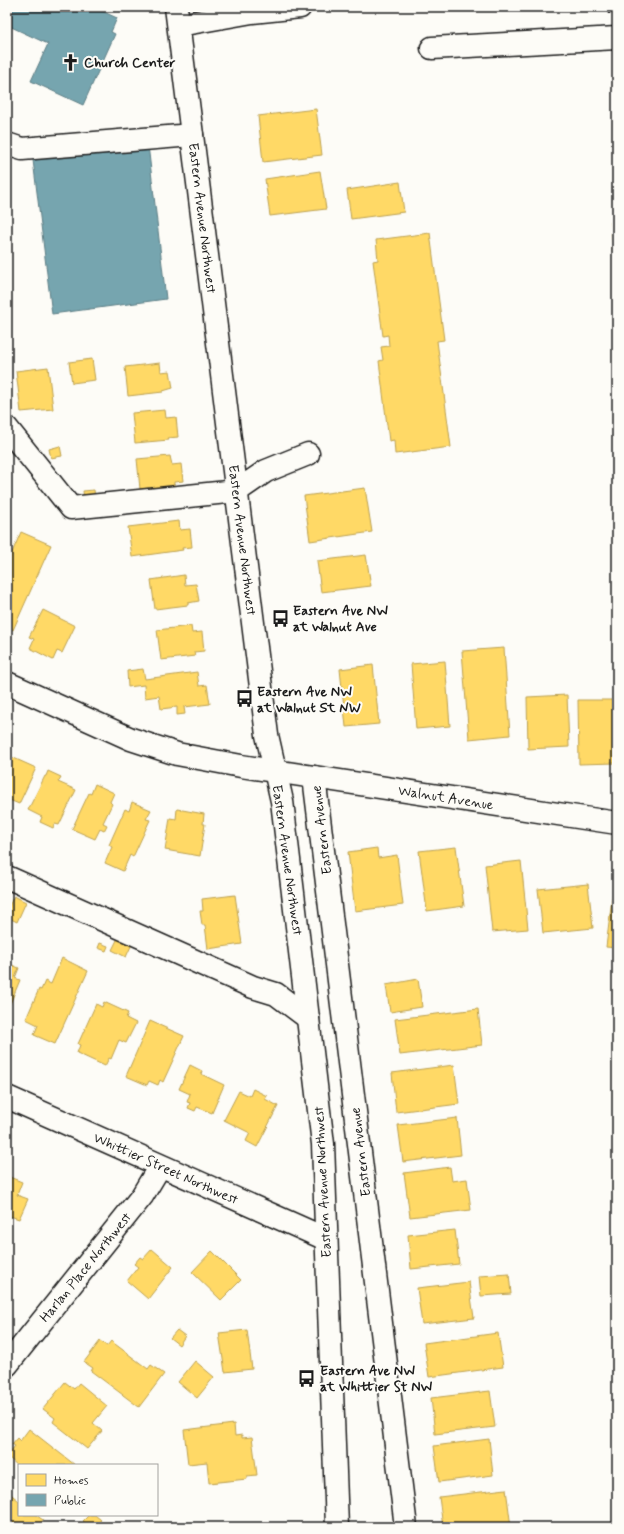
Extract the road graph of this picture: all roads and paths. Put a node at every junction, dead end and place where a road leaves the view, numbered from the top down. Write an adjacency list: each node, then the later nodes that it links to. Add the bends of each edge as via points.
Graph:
1 (300, 7): 2 (street)
2 (252, 10): 3 (street)
3 (178, 16): 6 (street, Eastern Avenue Northwest)
4 (617, 38): 5 (street)
5 (432, 48)
6 (192, 135): 7 (street, via 22,149); 10 (street, Eastern Avenue Northwest)
7 (7, 144)
8 (7, 428): 10 (street, via 71,508)
9 (308, 454): 10 (street, via 266,471)
10 (237, 491): 12 (street, Eastern Avenue Northwest, via 266,735)
11 (7, 683): 12 (street, Walnut Avenue, via 146,744 177,754)
12 (275, 771): 13 (street, Walnut Avenue); 16 (street, Eastern Avenue Northwest, via 282,801)
13 (314, 777): 14 (street, Walnut Avenue); 22 (street, Eastern Avenue)
14 (617, 823)
15 (7, 877): 16 (street, via 253,987 276,994)
16 (308, 1018): 19 (street, Eastern Avenue Northwest, via 323,1144)
17 (7, 1097): 18 (street, Whittier Street Northwest)
18 (160, 1166): 19 (street, Whittier Street Northwest); 20 (street, Harlan Place Northwest, via 142,1196)
19 (326, 1239): 21 (street, Eastern Avenue Northwest)
20 (7, 1364)
21 (337, 1527)
22 (406, 1527)

